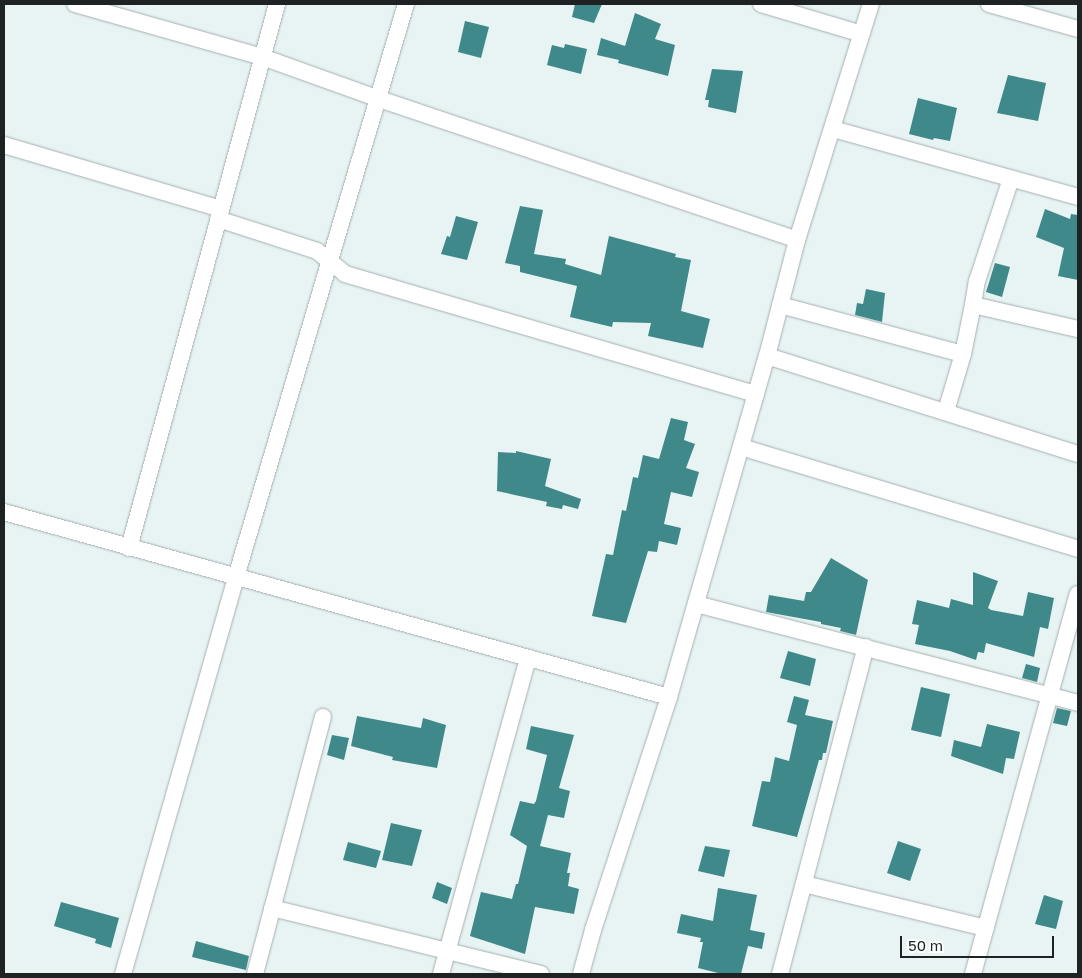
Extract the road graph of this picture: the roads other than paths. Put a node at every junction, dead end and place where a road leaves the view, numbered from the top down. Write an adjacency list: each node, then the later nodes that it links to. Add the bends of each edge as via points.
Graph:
1 (77, 4): 9 (street)
2 (277, 4): 9 (street)
3 (406, 4): 10 (street)
4 (761, 4): 8 (street)
5 (871, 4): 8 (street)
6 (989, 4): 7 (street)
7 (1078, 29)
8 (862, 34): 11 (street)
9 (262, 56): 10 (street); 15 (street)
10 (379, 99): 16 (street); 17 (street)
11 (833, 129): 13 (street); 16 (street)
12 (4, 145): 15 (street)
13 (1011, 179): 14 (street); 19 (street, via 977,280)
14 (1078, 197)
15 (219, 214): 17 (street, via 317,250); 28 (street)
16 (798, 240): 18 (street)
17 (330, 260): 23 (street, via 345,274); 30 (street)
18 (780, 305): 21 (street); 22 (street)
19 (973, 305): 20 (street); 21 (street)
20 (1078, 329)
21 (963, 354): 24 (street)
22 (767, 356): 23 (street); 24 (street)
23 (756, 394): 25 (street)
24 (946, 411): 26 (street)
25 (740, 447): 29 (street); 32 (street)
26 (1078, 454)
27 (4, 512): 28 (street)
28 (129, 548): 30 (street)
29 (1078, 549)
30 (236, 578): 34 (street); 43 (street)
31 (1078, 594): 35 (street)
32 (696, 604): 33 (street); 36 (street)
33 (866, 647): 35 (street); 39 (street)
34 (528, 658): 36 (street); 42 (street)
35 (1050, 695): 37 (street); 41 (street)
36 (669, 698): 47 (street)
37 (1078, 703)
38 (323, 718): 40 (street)
39 (804, 884): 41 (street); 48 (street)
40 (272, 908): 42 (street); 44 (street)
41 (986, 928): 49 (street)
42 (448, 952): 45 (street); 46 (street)
43 (123, 974)
44 (255, 974)
45 (441, 974)
46 (541, 974)
47 (581, 974)
48 (780, 974)
49 (973, 974)

